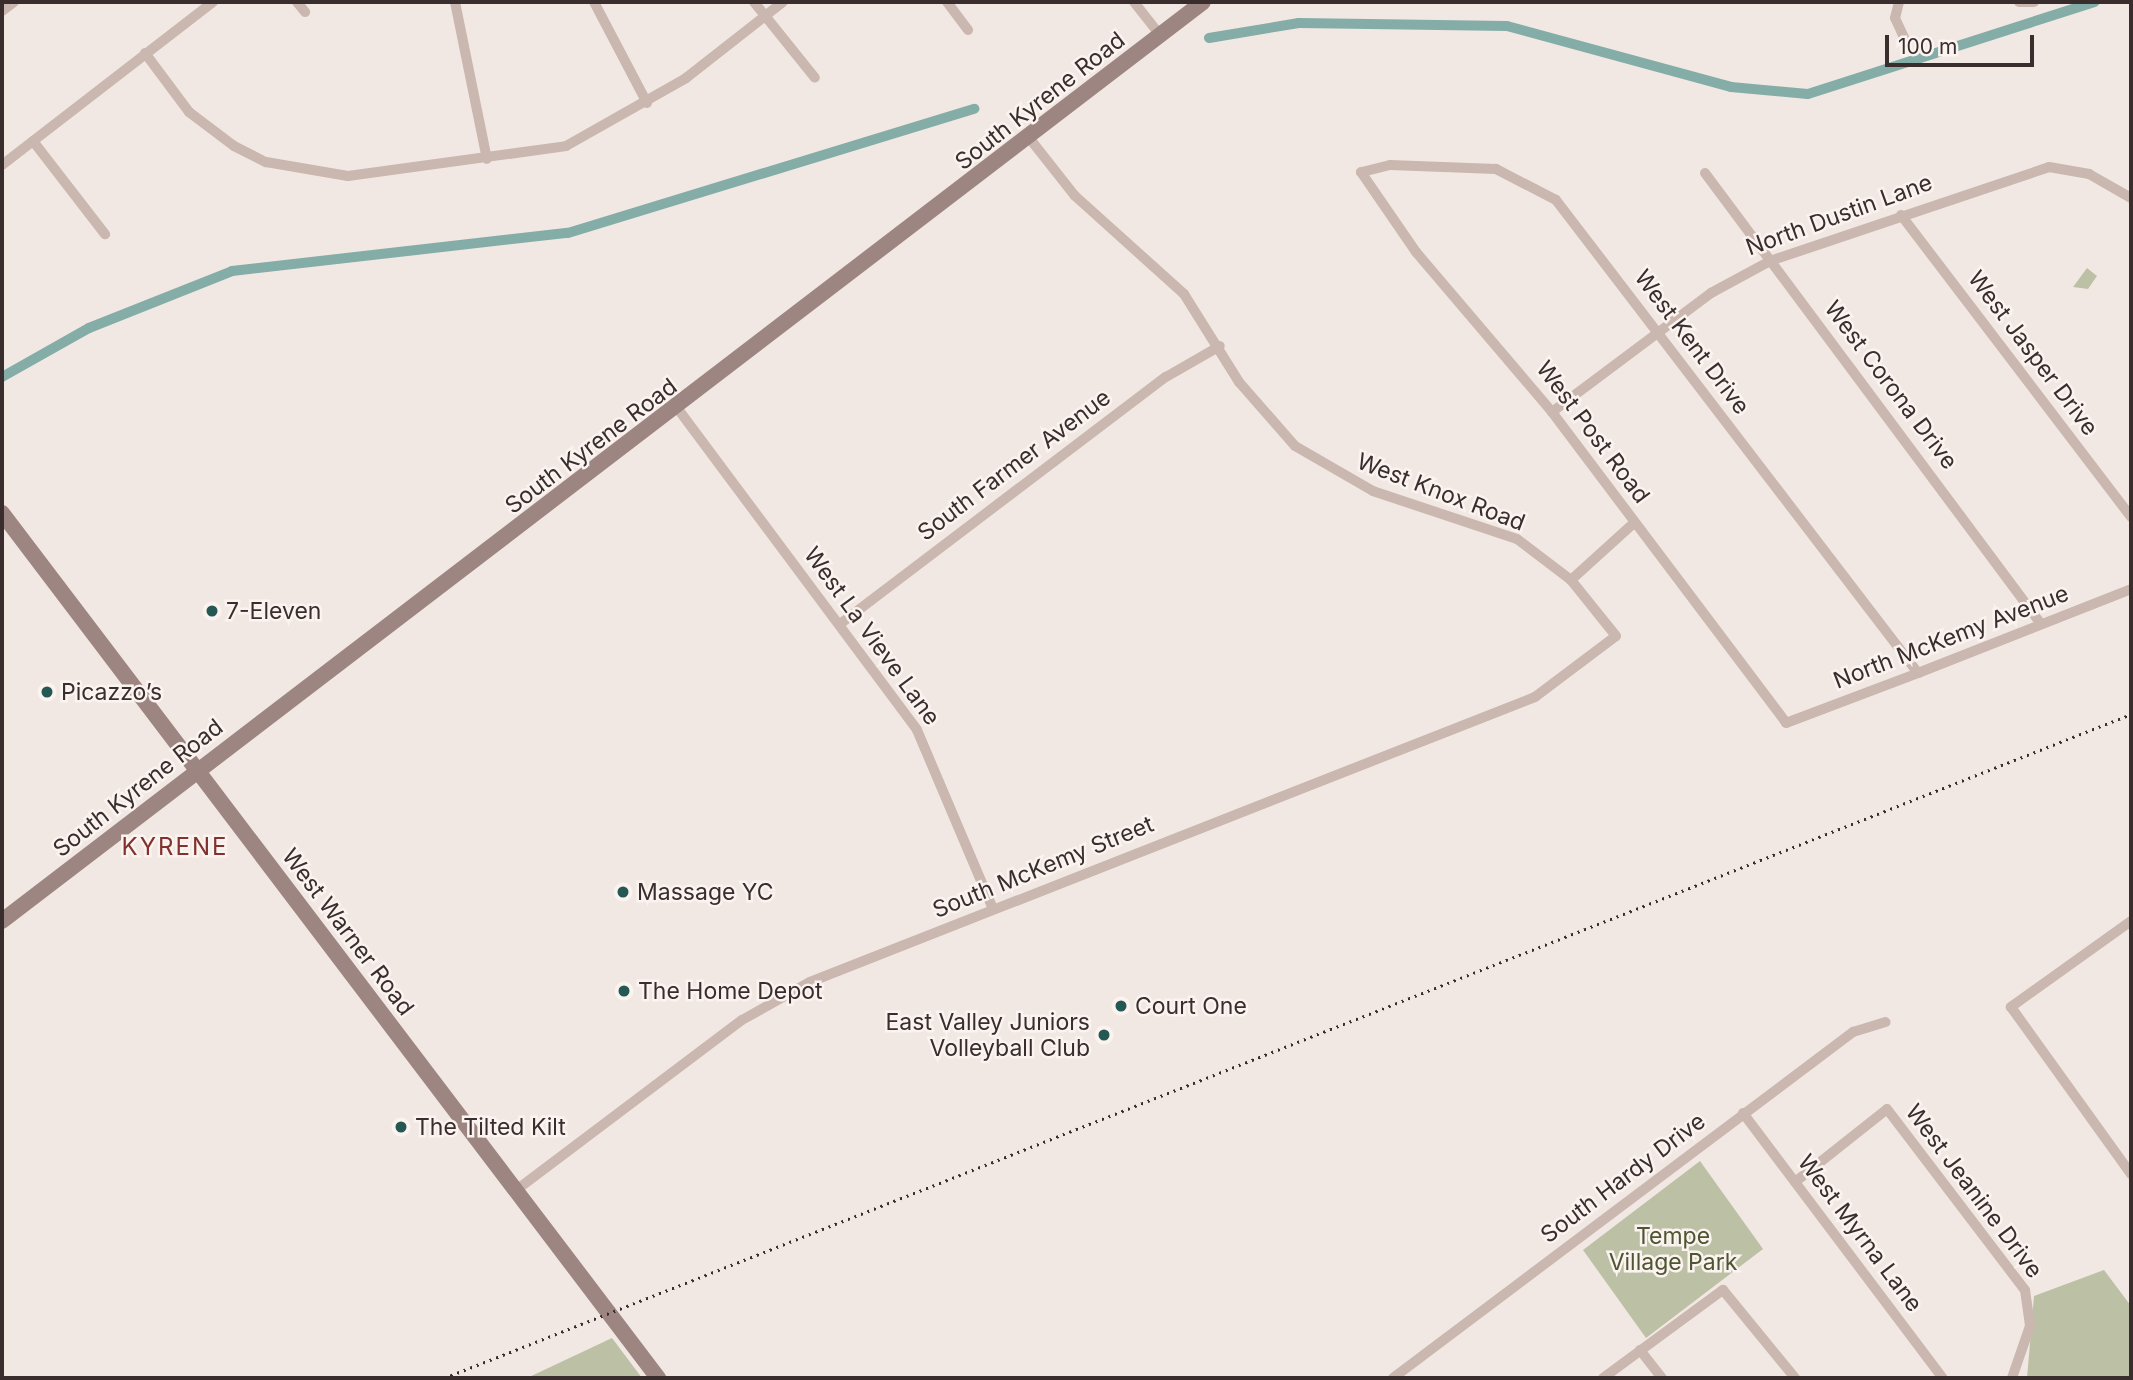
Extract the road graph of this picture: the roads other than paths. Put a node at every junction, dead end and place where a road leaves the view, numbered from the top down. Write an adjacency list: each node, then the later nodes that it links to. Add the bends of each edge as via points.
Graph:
1 (14, 2): 14 (street)
2 (213, 2): 20 (street)
3 (297, 2): 15 (street)
4 (455, 2): 25 (street)
5 (594, 2): 22 (street)
6 (754, 2): 16 (street)
7 (783, 2): 16 (street)
8 (947, 2): 17 (street)
9 (1134, 2): 18 (street)
10 (1203, 2): 18 (main road, South Kyrene Road)
11 (1899, 2): 19 (street, via 1895,18)
12 (2034, 2): 13 (street)
13 (2020, 4)
14 (2, 11)
15 (305, 12)
16 (765, 16): 21 (street); 22 (street)
17 (968, 30)
18 (1160, 35): 23 (main road, South Kyrene Road)
19 (1906, 42)
20 (145, 53): 24 (street); 25 (street, via 189,111 265,162 348,176)
21 (815, 78)
22 (647, 103): 25 (street, via 566,146)
23 (1030, 139): 34 (street, West Knox Road, via 1075,196 1184,293); 35 (main road, South Kyrene Road)
24 (33, 141): 26 (street); 31 (street)
25 (487, 159)
26 (2, 165)
27 (1361, 172): 33 (street, West Kent Drive, via 1390,165 1496,169 1527,181 1556,200); 36 (street, West Post Road, via 1416,251)
28 (1705, 173): 32 (street, West Corona Drive)
29 (2131, 198): 30 (street, North Dustin Lane, via 2089,174 2049,167)
30 (1901, 215): 32 (street, North Dustin Lane); 38 (street, West Jasper Drive)
31 (105, 234)
32 (1770, 261): 33 (street, North Dustin Lane, via 1740,274); 43 (street, West Corona Drive)
33 (1659, 333): 36 (street, North Dustin Lane); 45 (street, West Kent Drive)
34 (1220, 346): 40 (street, West Knox Road, via 1258,408 1330,471 1517,539); 42 (street, South Farmer Avenue, via 1156,383)
35 (678, 409): 42 (street, West La Vieve Lane); 47 (main road, South Kyrene Road)
36 (1552, 412): 39 (street, West Post Road)
37 (2, 513): 47 (main road, West Warner Road)
38 (2131, 517)
39 (1635, 522): 40 (street); 46 (street, West Post Road)
40 (1571, 580): 44 (street, West Knox Road)
41 (2131, 589): 43 (street, North McKemy Avenue)
42 (840, 624): 48 (street, West La Vieve Lane, via 926,746)
43 (2041, 624): 45 (street, North McKemy Avenue)
44 (1616, 636): 48 (street, South McKemy Street, via 1535,697)
45 (1918, 673): 46 (street, North McKemy Avenue)
46 (1786, 723)
47 (197, 770): 50 (main road, South Kyrene Road); 55 (main road, West Warner Road)
48 (993, 909): 55 (street, South McKemy Street, via 762,1007)
49 (2130, 920): 53 (street, via 2011,1007)
50 (2, 921)
51 (1885, 1021): 52 (street, South Hardy Drive, via 1853,1032)
52 (1743, 1113): 54 (street, West Myrna Lane); 58 (street, South Hardy Drive)
53 (2131, 1174)
54 (1795, 1182): 62 (street, West Myrna Lane); 63 (street, West Jeanine Drive, via 1887,1109 2025,1290 2030,1326)
55 (515, 1191): 57 (main road, West Warner Road)
56 (1640, 1350): 59 (street); 60 (street); 61 (street, via 1723,1290)
57 (658, 1378)
58 (1393, 1378)
59 (1603, 1378)
60 (1662, 1378)
61 (1795, 1378)
62 (1943, 1378)
63 (2012, 1378)

